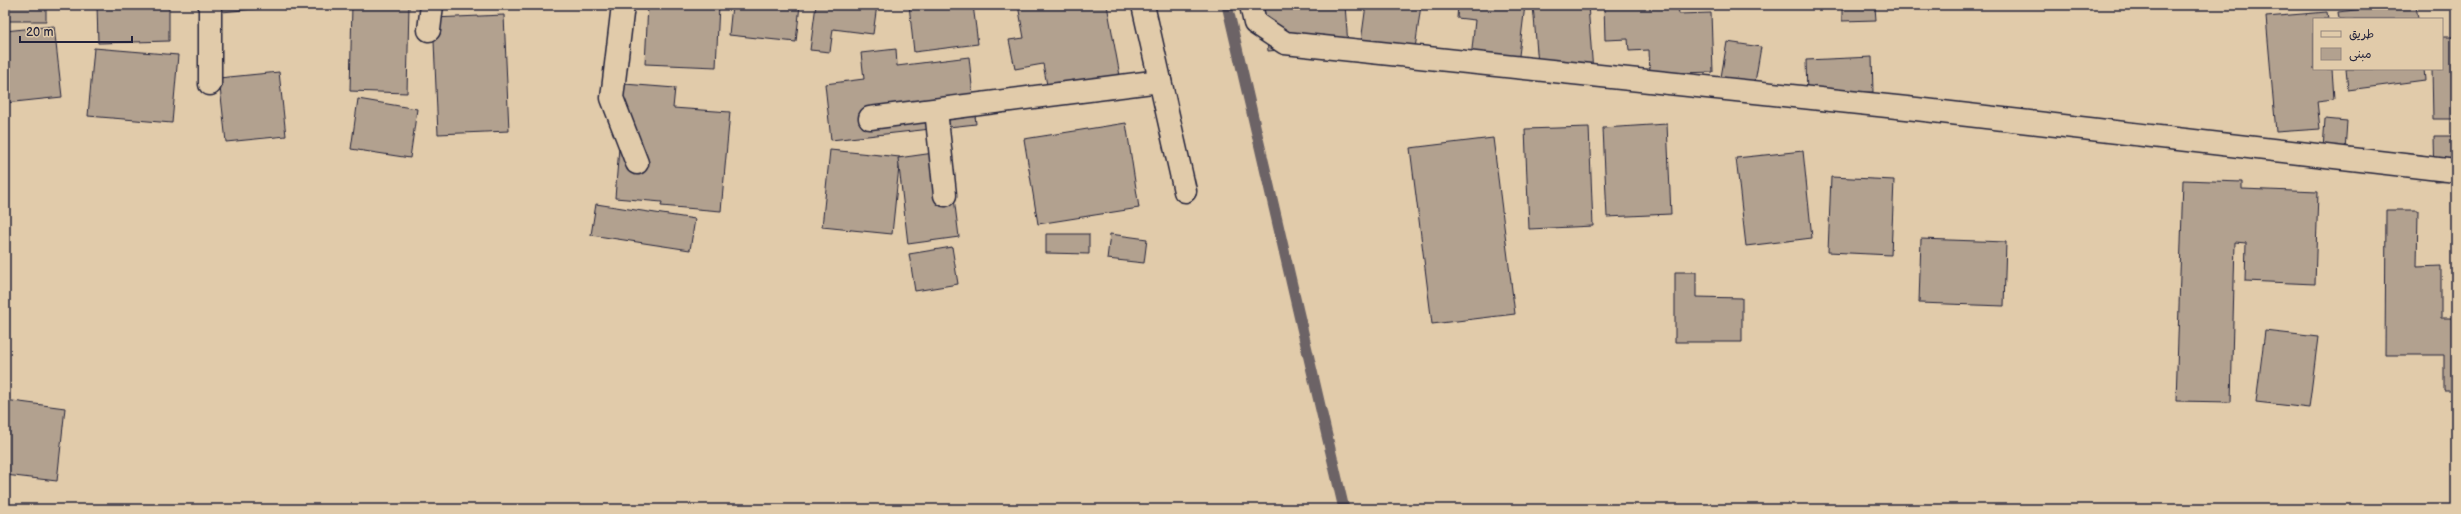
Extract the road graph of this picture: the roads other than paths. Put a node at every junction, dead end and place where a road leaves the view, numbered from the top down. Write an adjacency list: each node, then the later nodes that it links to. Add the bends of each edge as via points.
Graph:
1 (210, 5): 8 (street)
2 (432, 5): 6 (street)
3 (623, 5): 11 (street, via 612,98)
4 (1143, 5): 7 (street)
5 (1251, 5): 12 (street, via 1255,23 1285,43)
6 (429, 30)
7 (1160, 81): 9 (street); 13 (street)
8 (210, 84)
9 (936, 110): 10 (street); 14 (street)
10 (870, 118)
11 (638, 163)
12 (2456, 171)
13 (1185, 190)
14 (945, 195)

